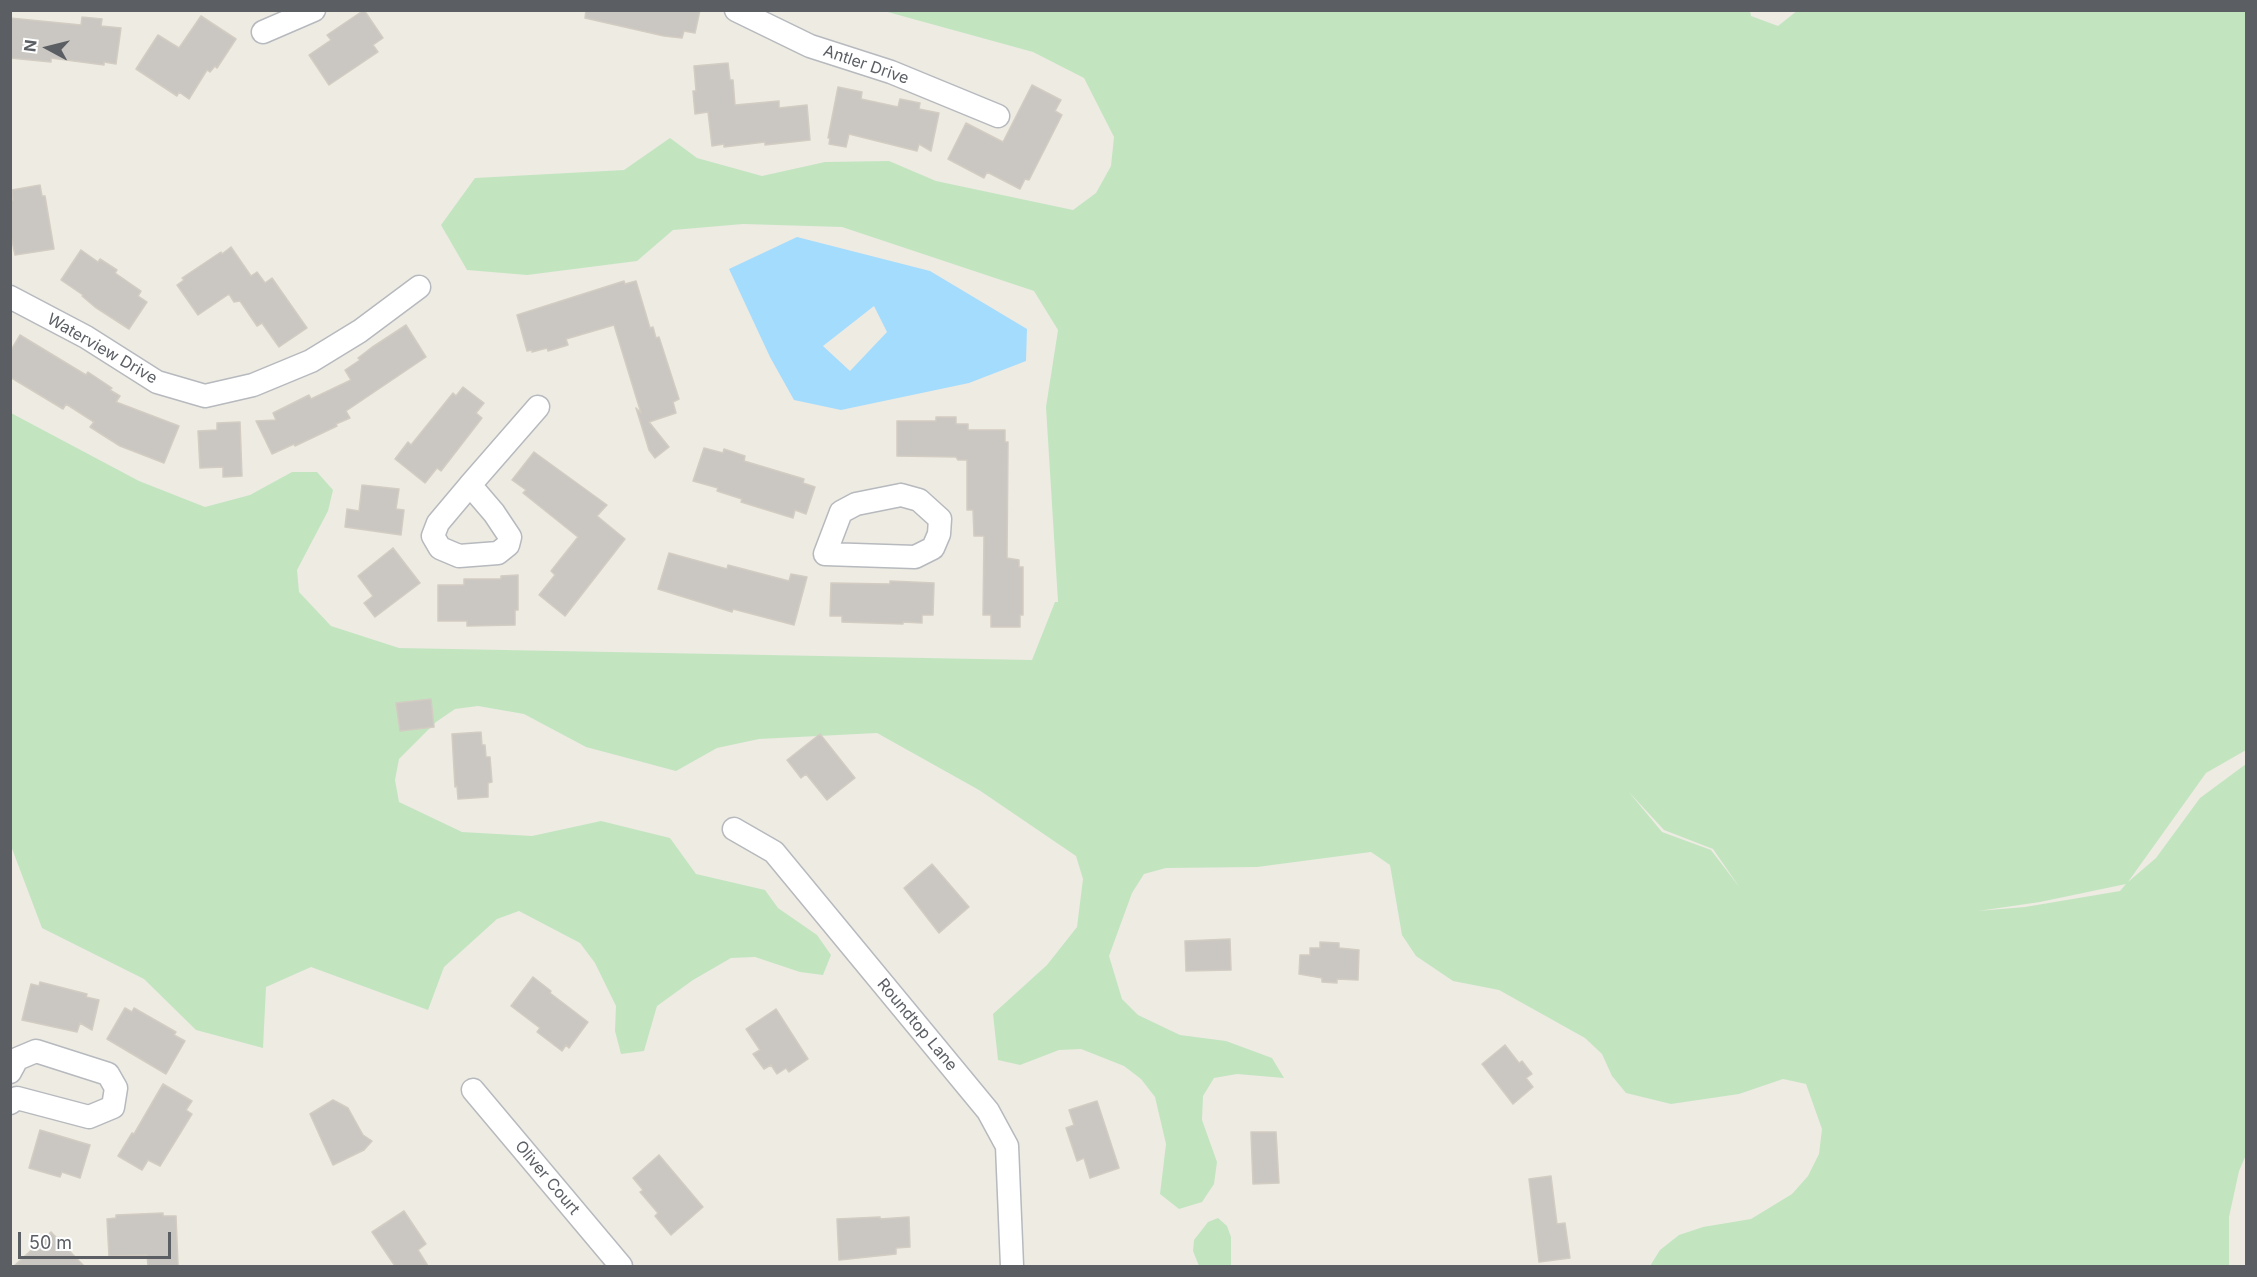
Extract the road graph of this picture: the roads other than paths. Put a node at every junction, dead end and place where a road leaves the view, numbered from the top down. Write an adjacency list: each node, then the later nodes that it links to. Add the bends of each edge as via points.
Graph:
1 (314, 10): 3 (street)
2 (736, 10): 4 (street, Antler Drive, via 810,46 891,72)
3 (263, 32)
4 (998, 116)
5 (419, 287): 6 (street, Waterview Drive, via 360,331 310,361 253,385 205,396 157,382 86,337)
6 (10, 297)
7 (538, 407): 8 (street)
8 (470, 485)
9 (841, 512): 9 (street, via 825,554 915,557 933,548 939,534 940,519 919,500 901,495 856,504)
10 (734, 829): 15 (street, Roundtop Lane, via 774,852 988,1111 1006,1146)
11 (10, 1072): 13 (street, via 17,1059 36,1051 108,1074 116,1088 112,1107 89,1117)
12 (473, 1090): 14 (street, Oliver Court)
13 (13, 1094)
14 (621, 1266)
15 (1012, 1266)

